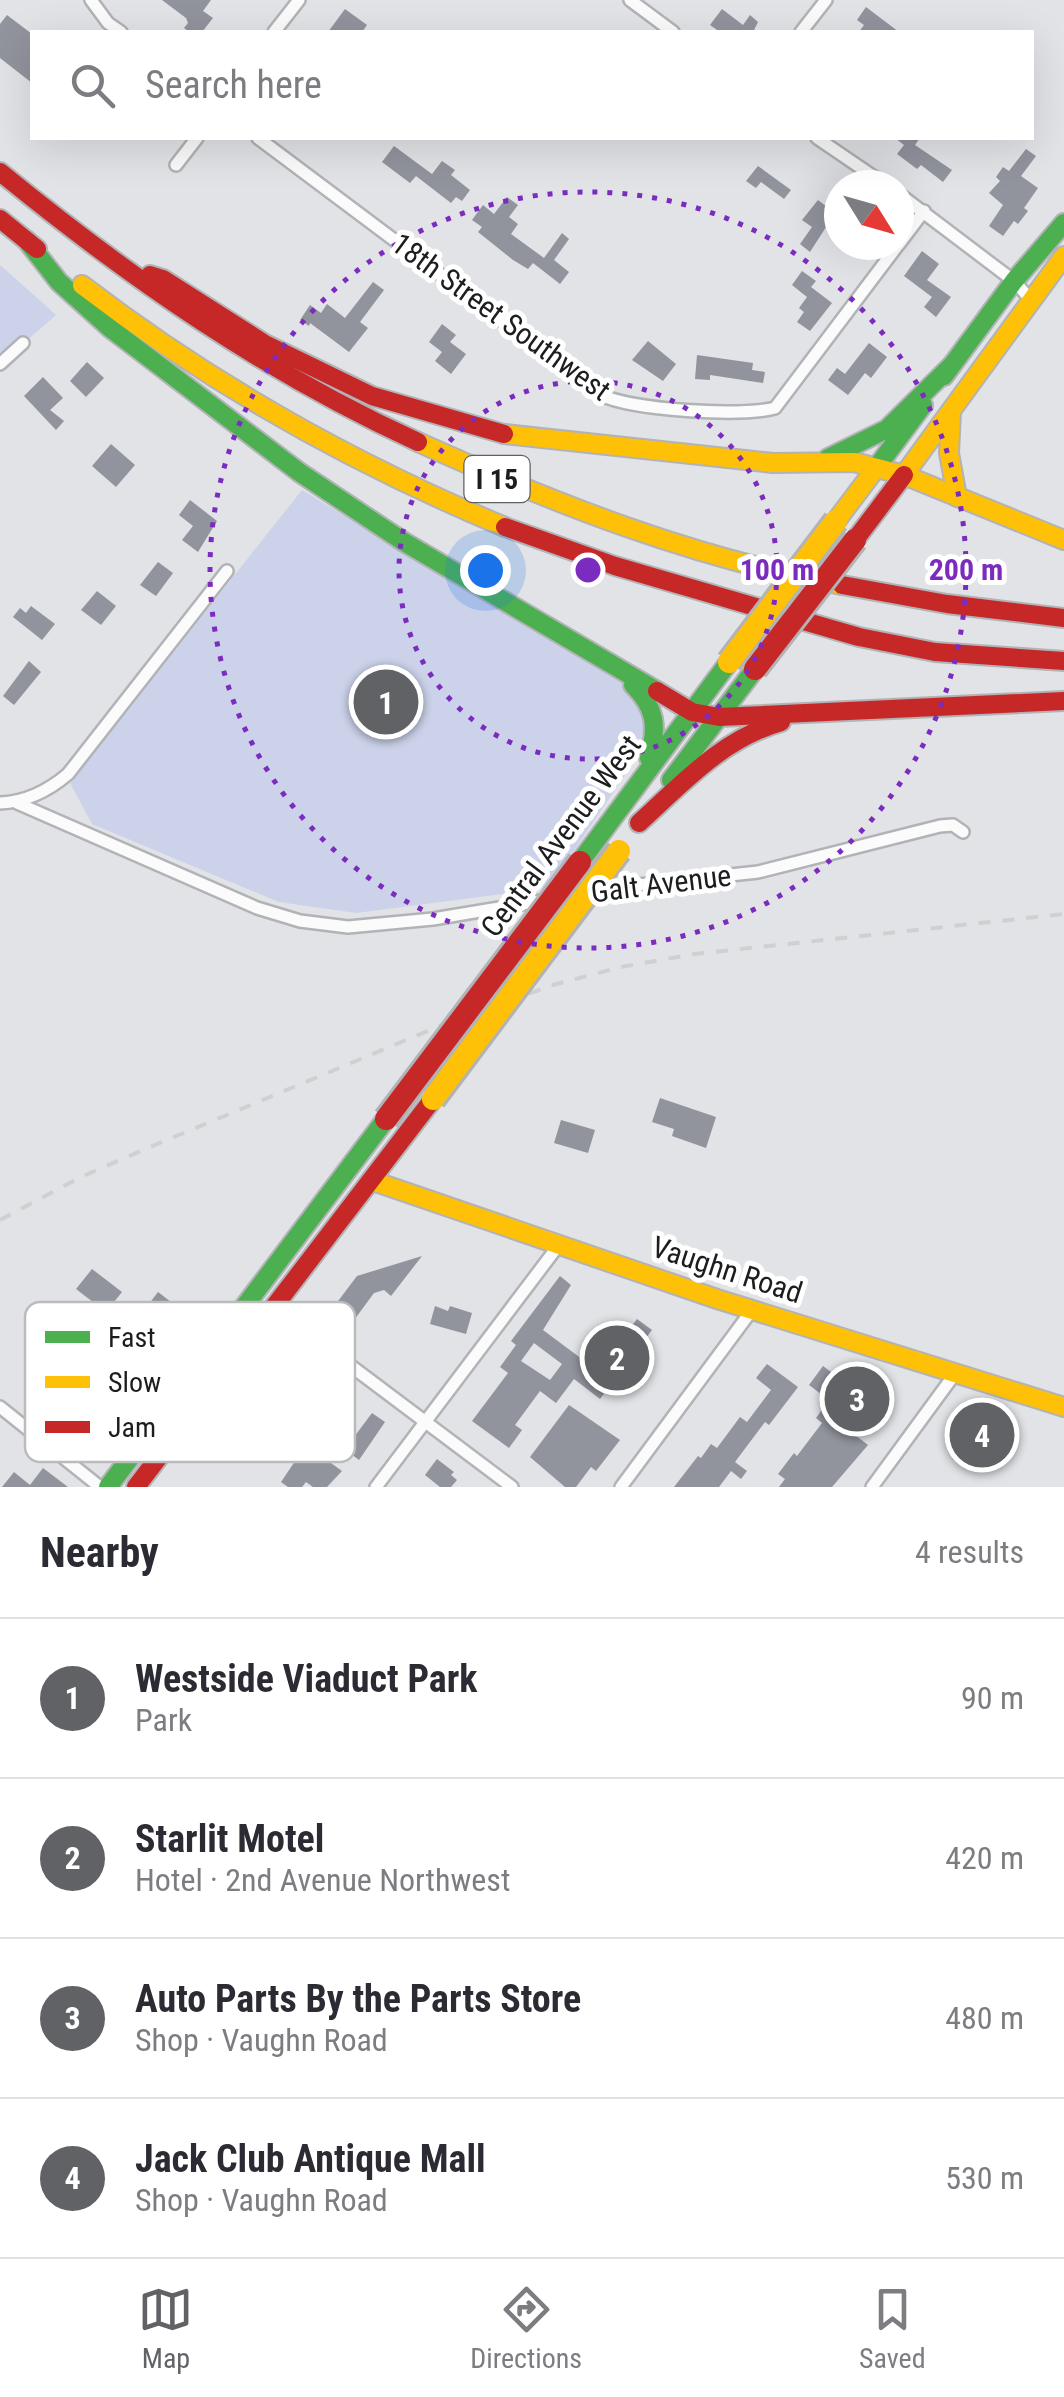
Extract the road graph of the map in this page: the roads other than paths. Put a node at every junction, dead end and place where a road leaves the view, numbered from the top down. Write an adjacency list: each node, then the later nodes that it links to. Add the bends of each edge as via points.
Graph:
1 (91, 0): 5 (street)
2 (298, 0): 6 (street)
3 (630, 0): 7 (street)
4 (826, 0): 8 (street)
5 (118, 30)
6 (276, 30)
7 (670, 30)
8 (803, 30)
9 (195, 140): 12 (street)
10 (261, 140): 22 (street, 18th Street Southwest, via 601,395 628,404 775,408)
11 (820, 140): 13 (street)
12 (176, 165)
13 (864, 170)
14 (0, 172): 23 (main road, I 15)
15 (914, 204): 16 (street)
16 (924, 211): 19 (street); 24 (street)
17 (0, 219): 20 (main road, I 15)
18 (1064, 223): 24 (main road, Central Avenue West)
19 (914, 224)
20 (27, 241): 37 (main road, I 15, via 239,392 370,464 522,534 819,627 971,656); 38 (main road, via 59,282 110,328 270,451 404,542)
21 (1064, 256): 25 (main road, Central Avenue West)
22 (887, 260)
23 (124, 269): 30 (main road, via 162,279 265,344 372,396 436,416 568,443); 36 (main road, I 15, via 283,372 412,441 541,498 853,590)
24 (1014, 281): 25 (street); 28 (main road, Central Avenue West)
25 (1032, 300): 29 (main road, Central Avenue West)
26 (24, 343): 27 (street)
27 (0, 364)
28 (952, 366): 30 (main road, via 886,430); 31 (main road, Central Avenue West)
29 (950, 412): 32 (main road, Central Avenue West); 33 (main road)
30 (816, 463): 31 (main road)
31 (876, 468): 32 (main road); 41 (main road, Central Avenue West, bridge)
32 (904, 475): 33 (main road); 42 (main road, Central Avenue West, bridge)
33 (956, 497): 34 (main road)
34 (1064, 540)
35 (226, 571): 44 (street, via 68,774)
36 (1064, 618)
37 (1064, 661)
38 (612, 666): 41 (main road); 43 (main road, via 651,701 658,729)
39 (1064, 701): 40 (main road)
40 (842, 711): 42 (main road); 46 (main road, via 772,724 738,740)
41 (692, 712): 42 (main road); 43 (main road, Central Avenue West)
42 (719, 717): 46 (main road, Central Avenue West)
43 (643, 778): 48 (main road, Central Avenue West, bridge)
44 (18, 802): 45 (street); 47 (street, Galt Avenue, via 258,908 348,928 758,872 940,826)
45 (0, 803)
46 (638, 823): 49 (main road, Central Avenue West, bridge)
47 (963, 832)
48 (393, 1119): 49 (main road, via 375,1156); 51 (main road, Central Avenue West)
49 (373, 1182): 50 (main road, Vaughn Road); 51 (main road, via 345,1194); 53 (main road, Central Avenue West)
50 (558, 1246): 54 (main road, Vaughn Road); 59 (street)
51 (257, 1292): 52 (main road, Central Avenue West)
52 (249, 1302)
53 (280, 1302)
54 (752, 1310): 56 (main road, Vaughn Road); 69 (street)
55 (355, 1369): 59 (street)
56 (954, 1375): 57 (main road, Vaughn Road); 70 (street)
57 (1064, 1406)
58 (0, 1407): 60 (street)
59 (426, 1421): 67 (street); 68 (street)
60 (25, 1427)
61 (69, 1462): 64 (street)
62 (127, 1462): 65 (main road, Central Avenue West)
63 (155, 1462): 66 (main road, Central Avenue West)
64 (100, 1487)
65 (108, 1487)
66 (136, 1487)
67 (376, 1487)
68 (512, 1487)
69 (620, 1487)
70 (872, 1487)

